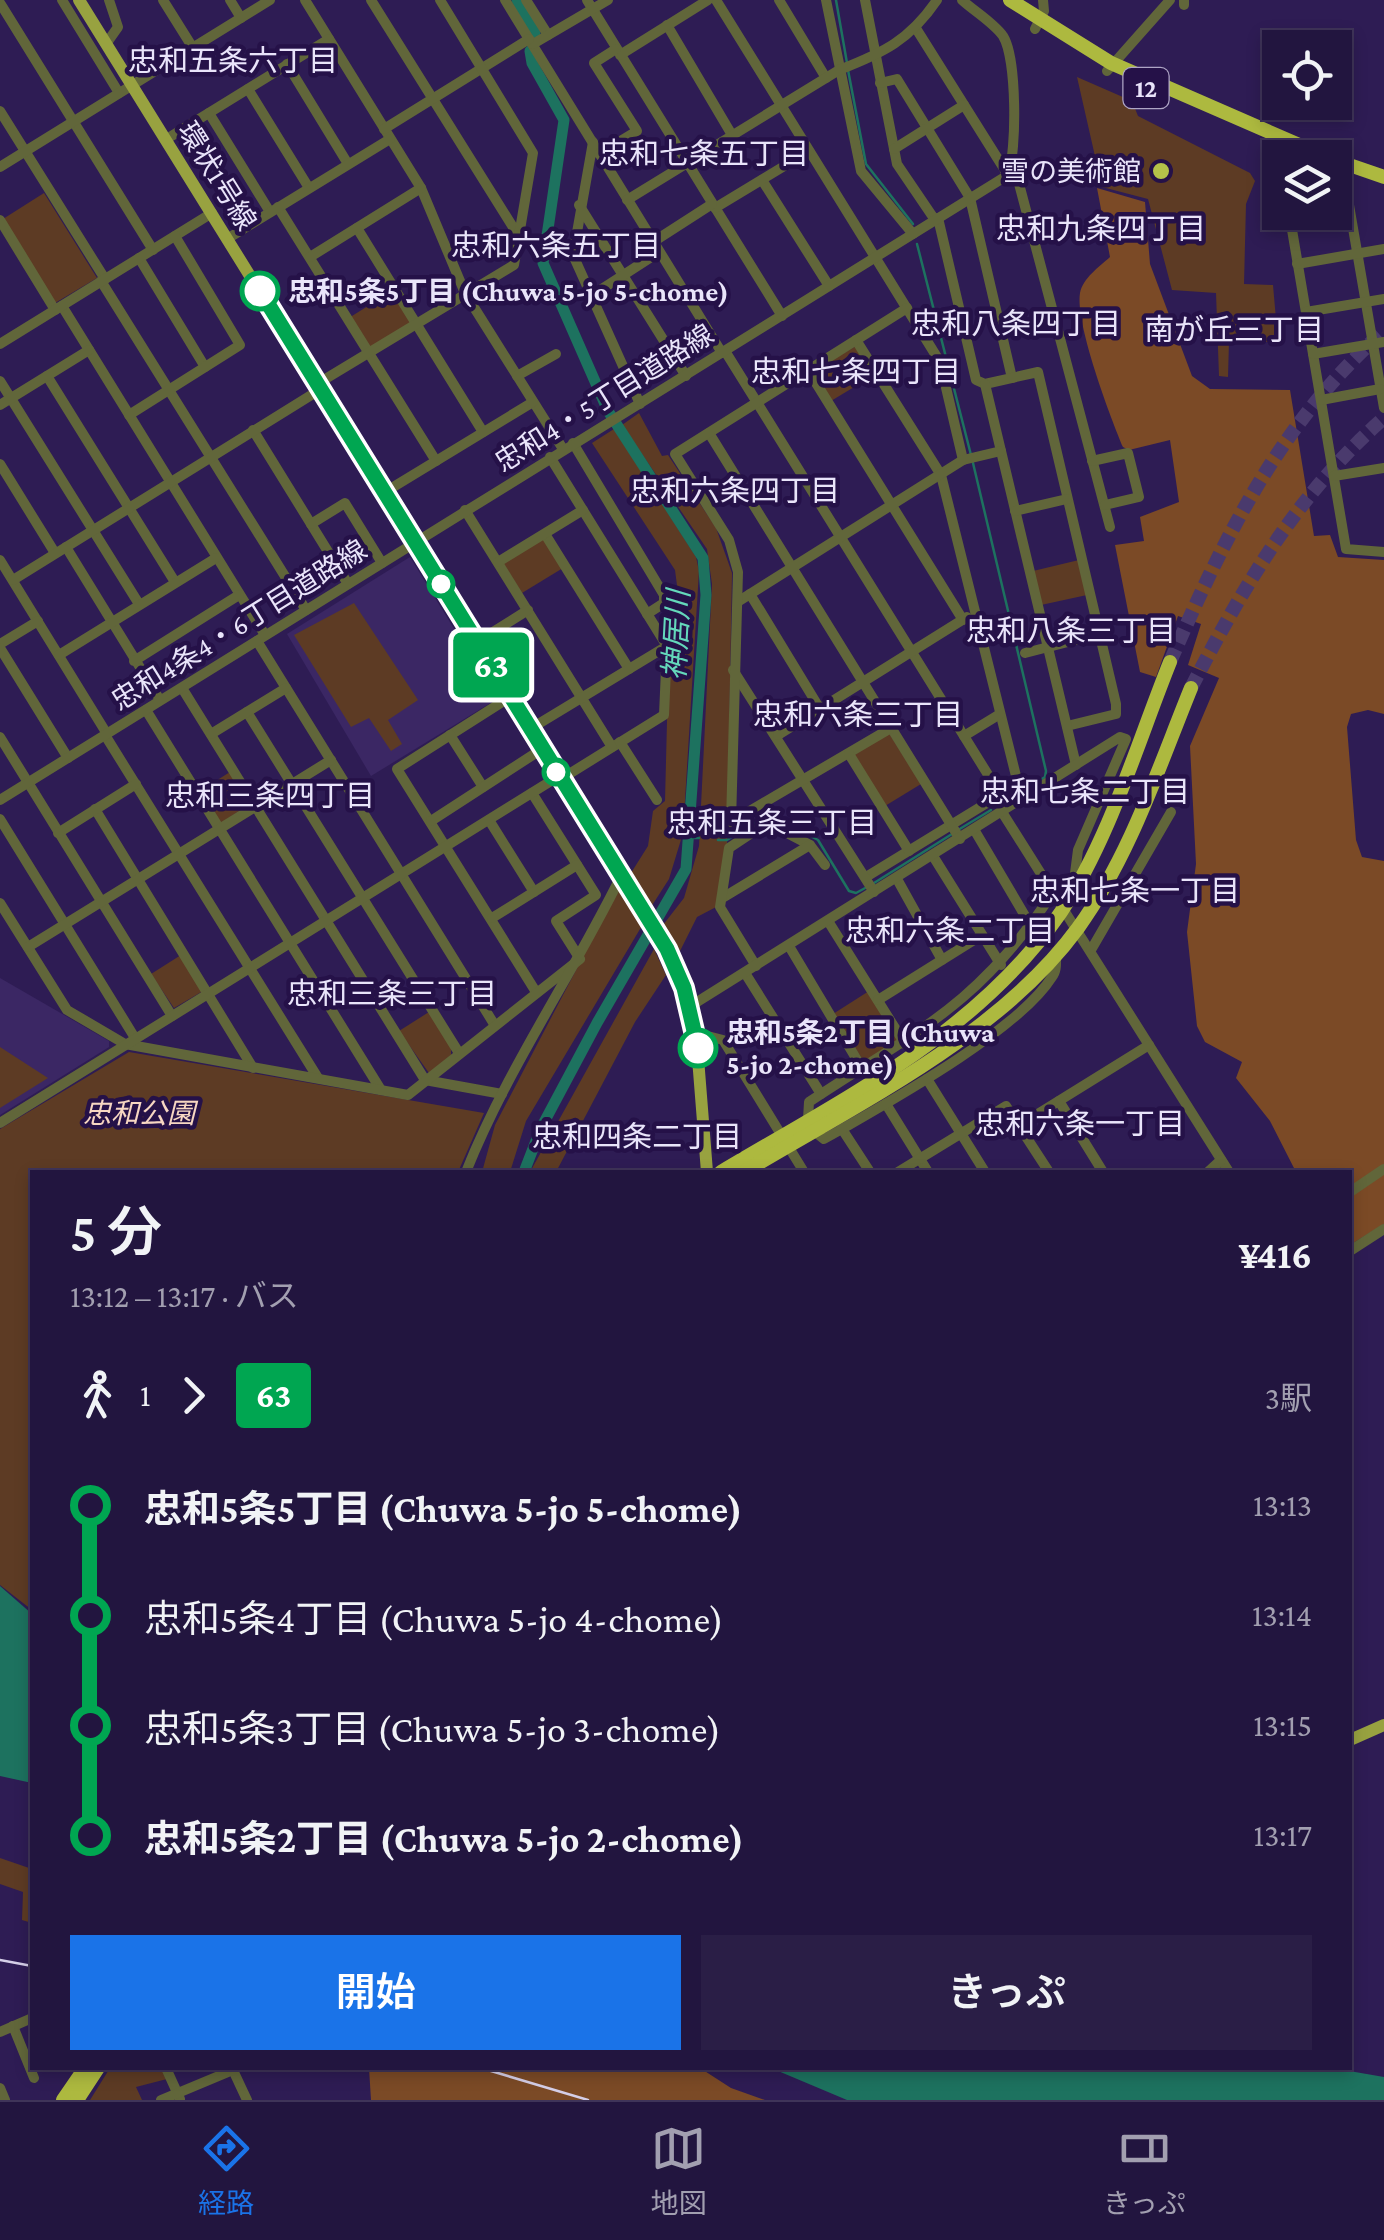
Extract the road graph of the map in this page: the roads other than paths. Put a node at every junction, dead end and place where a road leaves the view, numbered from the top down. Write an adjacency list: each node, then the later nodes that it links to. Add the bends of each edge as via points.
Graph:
1 (62, 0): 44 (street)
2 (79, 0): 33 (main road, 環状1号線)
3 (109, 0): 33 (street, via 118,27)
4 (164, 0): 34 (street)
5 (230, 0): 26 (street)
6 (270, 0): 26 (street)
7 (304, 0): 31 (street)
8 (371, 0): 45 (street)
9 (440, 0): 40 (street)
10 (505, 0): 32 (street)
11 (526, 0): 30 (street)
12 (608, 0): 25 (street)
13 (708, 0): 27 (street)
14 (716, 0): 46 (street)
15 (780, 0): 41 (street)
16 (826, 0): 39 (street)
17 (865, 0): 36 (street)
18 (937, 0): 29 (street)
19 (962, 0): 66 (street, via 1003,36 1008,50)
20 (997, 0): 28 (highway, 12)
21 (1010, 0): 28 (highway, 12)
22 (1043, 0): 28 (street)
23 (1170, 0): 38 (street)
24 (0, 3): 50 (street)
25 (590, 5): 30 (street); 35 (street)
26 (241, 18): 34 (street)
27 (668, 25): 35 (street); 53 (street)
28 (1037, 25): 38 (highway, 12)
29 (918, 30): 36 (street); 47 (street)
30 (548, 36): 32 (street)
31 (329, 40): 37 (street); 52 (street)
32 (531, 42): 40 (street); 57 (street)
33 (106, 44): 44 (main road, 環状1号線)
34 (193, 48): 44 (street)
35 (618, 52): 61 (street, via 594,63 637,131); 63 (street)
36 (875, 56): 39 (street); 42 (street)
37 (287, 64): 43 (street); 62 (street)
38 (1109, 67): 55 (highway, 12); 56 (highway, 12)
39 (845, 68): 41 (street); 85 (street, via 861,170)
40 (482, 69): 45 (street); 84 (street, via 533,153)
41 (826, 78): 46 (street)
42 (880, 84): 51 (street, via 897,80); 58 (street)
43 (248, 89): 49 (street); 71 (street)
44 (125, 90): 50 (street); 54 (main road, 環状1号線)
45 (432, 100): 52 (street); 84 (street)
46 (782, 105): 53 (street); 60 (street)
47 (964, 105): 51 (street); 66 (street)
48 (0, 111): 59 (street)
49 (209, 113): 54 (street); 77 (street)
50 (72, 122): 59 (street); 89 (street)
51 (928, 128): 58 (street); 73 (street)
52 (387, 134): 62 (street); 72 (street)
53 (732, 135): 63 (street)
54 (165, 140): 78 (main road, 環状1号線)
55 (1267, 140)
56 (1286, 140)
57 (593, 142): 61 (street); 75 (street)
58 (894, 148): 79 (street, via 897,164)
59 (24, 151): 64 (street); 97 (street)
60 (810, 151): 69 (street); 94 (street)
61 (599, 154): 74 (street)
62 (348, 164): 71 (street)
63 (688, 164): 74 (street); 76 (street)
64 (0, 166)
65 (1352, 166): 68 (highway, 12)
66 (1009, 173): 73 (street, 忠和4・5丁目道路線); 143 (street, via 1027,214)
67 (1352, 175): 70 (highway)
68 (1384, 177)
69 (762, 180): 76 (street); 98 (street)
70 (1384, 186)
71 (309, 188): 77 (street)
72 (421, 188): 82 (street); 99 (street)
73 (970, 198): 79 (street, 忠和4・5丁目道路線); 121 (street)
74 (627, 200): 88 (street)
75 (579, 204): 96 (street); 100 (street, via 573,254)
76 (714, 206): 88 (street); 106 (street)
77 (274, 209): 87 (street); 92 (street)
78 (212, 213): 86 (street); 87 (main road, 環状1号線)
79 (936, 219): 85 (street, 忠和4・5丁目道路線); 123 (street, via 976,380)
80 (0, 220): 103 (street)
81 (1352, 223): 91 (street)
82 (357, 228): 92 (street); 107 (street)
83 (1294, 230): 95 (street)
84 (517, 233): 99 (street, via 514,264)
85 (913, 234): 94 (street, 忠和4・5丁目道路線)
86 (175, 236): 89 (street); 116 (street, via 240,345)
87 (228, 239): 125 (main road, 環状1号線)
88 (656, 247): 96 (street); 113 (street)
89 (153, 250): 93 (street)
90 (1384, 250): 91 (street)
91 (1357, 254): 95 (street); 102 (street)
92 (310, 257): 112 (street)
93 (139, 258): 97 (street); 116 (street)
94 (875, 258): 98 (street, 忠和4・5丁目道路線); 104 (street)
95 (1297, 264): 105 (street)
96 (621, 277): 100 (street); 120 (street)
97 (103, 280): 103 (street); 126 (street)
98 (829, 286): 106 (street, 忠和4・5丁目道路線)
99 (465, 293): 107 (street); 119 (street)
100 (591, 296): 131 (street)
101 (1384, 299): 102 (street)
102 (1366, 302): 105 (street); 110 (street)
103 (58, 308): 108 (street); 111 (street)
104 (907, 308): 109 (street); 141 (street, via 940,362)
105 (1306, 312): 115 (street)
106 (782, 316): 113 (street, 忠和4・5丁目道路線)
107 (415, 324): 112 (street); 135 (street)
108 (2, 339)
109 (856, 340): 117 (street); 146 (street)
110 (1379, 343): 115 (street); 124 (street)
111 (89, 350): 118 (street); 133 (street)
112 (368, 352): 125 (street); 142 (street)
113 (724, 352): 120 (street, 忠和4・5丁目道路線); 130 (street)
114 (556, 354): 119 (street)
115 (1314, 354): 127 (street)
116 (205, 367): 126 (street)
117 (808, 370): 130 (street); 151 (street)
118 (48, 376): 128 (street); 153 (street)
119 (517, 376): 129 (street)
120 (686, 376): 131 (street, 忠和4・5丁目道路線)
121 (1012, 378): 123 (street); 150 (street, via 1038,372)
122 (0, 382): 128 (street)
123 (986, 384): 138 (street)
124 (1382, 385): 127 (street); 132 (street)
125 (319, 386): 134 (street); 149 (main road, 環状1号線)
126 (170, 390): 133 (street); 139 (street)
127 (1321, 400): 147 (street)
128 (5, 402): 159 (street)
129 (534, 402): 135 (street); 137 (street)
130 (757, 402): 136 (street); 161 (street)
131 (640, 404): 137 (street, 忠和4・5丁目道路線)
132 (1384, 408)
133 (128, 415): 148 (street)
134 (254, 430): 139 (street); 157 (street)
135 (484, 432): 142 (street)
136 (709, 433): 169 (street); 175 (street, via 675,454 729,540)
137 (568, 447): 140 (street, 忠和4・5丁目道路線); 180 (street, via 664,595 664,603)
138 (1001, 451): 141 (street); 156 (street)
139 (211, 457): 148 (street); 177 (street)
140 (550, 458): 154 (street, 忠和4・5丁目道路線); 155 (street)
141 (969, 458): 146 (street)
142 (436, 461): 149 (street)
143 (1092, 461): 152 (street); 152 (street, via 1128,452 1139,497)
144 (0, 464): 163 (street)
145 (1384, 468): 147 (street)
146 (940, 475): 151 (street); 179 (street)
147 (1334, 476): 164 (street, via 1346,549)
148 (170, 482): 153 (street); 165 (street)
149 (384, 492): 162 (main road, 環状1号線)
150 (1067, 499): 156 (street); 184 (street)
151 (892, 505): 161 (street); 181 (street)
152 (1105, 505): 158 (street)
153 (129, 508): 159 (street); 171 (street)
154 (465, 510): 162 (street, 忠和4・5丁目道路線); 168 (street)
155 (583, 510): 160 (street); 180 (street)
156 (1015, 511): 189 (street)
157 (311, 524): 167 (street, via 345,504); 172 (street)
158 (1110, 527)
159 (92, 530): 163 (street); 176 (street)
160 (545, 534): 168 (street); 195 (street)
161 (840, 537): 169 (street); 190 (street)
162 (415, 542): 167 (street, 忠和4条4・6丁目道路線); 186 (main road, 環状1号線)
163 (60, 550): 170 (street); 183 (street)
164 (1384, 552)
165 (216, 558): 171 (street); 174 (street)
166 (0, 560): 170 (street, 忠和4条4・6丁目道路線)
167 (382, 562): 172 (street, 忠和4条4・6丁目道路線)
168 (498, 562): 178 (street)
169 (792, 567): 173 (street); 197 (street)
170 (13, 580): 182 (street, 忠和4条4・6丁目道路線)
171 (175, 582): 176 (street)
172 (348, 584): 177 (street, 忠和4条4・6丁目道路線)
173 (750, 594): 175 (street); 204 (street)
174 (239, 595): 185 (street); 193 (street)
175 (738, 601): 196 (street)
176 (139, 604): 183 (street)
177 (306, 610): 185 (street, 忠和4条4・6丁目道路線)
178 (528, 610): 186 (street); 202 (street)
179 (976, 612): 181 (street); 207 (street)
180 (647, 614): 188 (street)
181 (963, 620): 190 (street)
182 (38, 621): 187 (street); 192 (street, 忠和4条4・6丁目道路線)
183 (112, 622): 192 (street); 193 (street)
184 (1099, 634): 189 (street); 208 (street, via 1116,714)
185 (261, 638): 198 (street, 忠和4条4・6丁目道路線); 199 (street)
186 (477, 642): 201 (main road, 環状1号線)
187 (0, 646): 220 (street)
188 (667, 646): 195 (street); 217 (street, via 664,715)
189 (1048, 646): 191 (street); 208 (street)
190 (911, 652): 197 (street); 215 (street)
191 (1025, 653)
192 (59, 655): 211 (street, 忠和4条4・6丁目道路線)
193 (134, 661): 203 (street)
194 (1170, 662): 257 (highway)
195 (630, 669): 202 (street)
196 (734, 670): 214 (street); 237 (street, via 728,817)
197 (862, 684): 204 (street); 209 (street)
198 (182, 688): 203 (street, 忠和4条4・6丁目道路線); 212 (street)
199 (286, 688): 206 (street); 221 (street)
200 (1191, 688): 270 (highway, via 1124,850)
201 (510, 697): 210 (main road, 環状1号線); 213 (street)
202 (582, 698): 210 (street); 217 (street)
203 (160, 700): 205 (street, 忠和4条4・6丁目道路線)
204 (820, 708): 214 (street)
205 (146, 710): 211 (street, 忠和4条4・6丁目道路線); 241 (street)
206 (247, 712): 212 (street); 227 (street)
207 (1000, 714): 215 (street); 230 (street, via 1018,784)
208 (1067, 726): 222 (street)
209 (891, 728): 219 (street); 243 (street)
210 (530, 729): 218 (main road, 環状1号線)
211 (106, 734): 220 (street); 226 (street)
212 (211, 734): 233 (street)
213 (450, 735): 228 (street); 240 (street, via 396,769)
214 (778, 735): 224 (street)
215 (964, 736): 230 (street)
216 (0, 737): 225 (street)
217 (616, 745): 223 (street); 232 (street)
218 (542, 749): 223 (main road, 環状1号線); 228 (street)
219 (849, 754): 224 (street); 247 (street)
220 (68, 758): 225 (street)
221 (331, 760): 227 (street); 252 (street)
222 (1076, 765): 235 (street); 257 (street, via 1126,738 1078,850)
223 (560, 778): 229 (street); 253 (main road, 環状1号線)
224 (806, 780): 237 (street); 256 (street)
225 (28, 783): 231 (street); 244 (street)
226 (136, 784): 234 (street); 248 (street)
227 (292, 785): 233 (street); 261 (street)
228 (483, 788): 240 (street)
229 (532, 793): 239 (street); 250 (street)
230 (1000, 794): 235 (street); 243 (street)
231 (0, 800)
232 (657, 800)
233 (256, 807): 241 (street); 266 (street)
234 (95, 809): 244 (street); 254 (street)
235 (1002, 812): 242 (street); 259 (street)
236 (1171, 812): 275 (street)
237 (761, 818): 245 (street); 260 (street, via 729,848)
238 (0, 819): 268 (street)
239 (489, 820): 246 (street); 258 (street)
240 (431, 821): 246 (street)
241 (220, 829): 248 (street); 272 (street)
242 (975, 831): 243 (street); 269 (street)
243 (956, 832): 247 (street); 249 (street)
244 (58, 833): 263 (street)
245 (810, 845): 251 (street); 260 (street)
246 (447, 846): 252 (street); 265 (street)
247 (908, 851): 256 (street)
248 (180, 854): 254 (street); 280 (street)
249 (933, 856): 255 (street); 271 (street)
250 (576, 865): 258 (street); 277 (street, via 596,895 556,921)
251 (826, 865)
252 (402, 874): 261 (street); 287 (street)
253 (621, 876): 277 (street); 285 (main road, 環状1号線, via 667,949)
254 (138, 879): 263 (street); 283 (street)
255 (896, 879): 256 (street); 278 (street)
256 (870, 885): 267 (street)
257 (1073, 890): 264 (highway)
258 (534, 892): 265 (street)
259 (1052, 894): 264 (street); 269 (street)
260 (724, 897): 281 (street, via 720,906)
261 (362, 898): 266 (street); 292 (street)
262 (0, 902): 274 (street)
263 (102, 902): 268 (street); 286 (street)
264 (1062, 910): 270 (street); 304 (highway, via 954,1027)
265 (492, 918): 282 (street)
266 (326, 921): 272 (street); 297 (street)
267 (828, 921): 273 (street); 284 (street)
268 (65, 924): 274 (street); 289 (street)
269 (1030, 926): 279 (street)
270 (1076, 930): 275 (street); 276 (highway)
271 (982, 934): 278 (street); 279 (street)
272 (290, 943): 280 (street); 298 (street)
273 (789, 946): 281 (street); 294 (street)
274 (28, 947): 289 (street, via 67,1010)
275 (1091, 950): 291 (street)
276 (1056, 954): 296 (street, via 1056,974 1039,994); 304 (highway, via 986,1021)
277 (580, 958): 282 (street); 299 (street)
278 (942, 960): 284 (street)
279 (1000, 965): 290 (street)
280 (250, 968): 283 (street); 295 (street)
281 (751, 970): 285 (street); 300 (street)
282 (536, 992): 287 (street)
283 (208, 993): 286 (street); 293 (street)
284 (878, 1000): 290 (street)
285 (690, 1007): 288 (main road, 環状1号線)
286 (172, 1016): 289 (street)
287 (494, 1024): 292 (street)
288 (696, 1033): 308 (street, via 723,1040); 314 (main road, 環状1号線)
289 (130, 1041): 293 (street); 303 (street)
290 (905, 1044): 294 (street)
291 (1150, 1044): 301 (street); 311 (street)
292 (458, 1053): 297 (street)
293 (253, 1068): 295 (street)
294 (863, 1070): 300 (street)
295 (318, 1078): 298 (street)
296 (926, 1079): 302 (street); 307 (street)
297 (425, 1080): 298 (street, via 408,1095); 299 (street)
298 (381, 1090)
299 (502, 1094): 313 (street)
300 (821, 1094): 304 (street, via 809,1102)
301 (1060, 1101): 305 (street); 324 (street)
302 (886, 1104): 306 (street); 310 (street)
303 (0, 1122)
304 (811, 1125): 306 (street, via 824,1139); 308 (highway)
305 (1020, 1125): 307 (street, via 1006,1106); 323 (street)
306 (842, 1129): 319 (street)
307 (962, 1134): 310 (street); 322 (street)
308 (784, 1141): 309 (highway); 315 (highway); 318 (street)
309 (772, 1156): 316 (highway); 317 (street)
310 (920, 1159): 320 (street); 321 (street)
311 (1221, 1160): 325 (street); 326 (street)
312 (1384, 1169): 327 (street)
313 (467, 1170)
314 (706, 1170)
315 (725, 1170)
316 (748, 1170)
317 (767, 1170)
318 (803, 1170)
319 (869, 1170)
320 (901, 1170)
321 (927, 1170)
322 (984, 1170)
323 (1048, 1170)
324 (1102, 1170)
325 (1213, 1170)
326 (1228, 1170)
327 (1352, 1191)
328 (1384, 1229): 329 (street)
329 (1352, 1250)
330 (1384, 1725): 331 (main road)
331 (1352, 1739)
332 (30, 2019): 333 (street)
333 (12, 2026): 334 (street); 335 (street)
334 (0, 2032)
335 (30, 2069)
336 (31, 2070): 342 (street)
337 (83, 2070): 346 (highway)
338 (97, 2070): 347 (highway)
339 (167, 2070): 344 (street)
340 (230, 2070): 344 (street)
341 (232, 2070): 349 (street)
342 (34, 2078)
343 (0, 2088): 345 (street)
344 (179, 2097): 348 (street)
345 (5, 2100)
346 (63, 2100)
347 (77, 2100)
348 (162, 2100)
349 (246, 2100)

